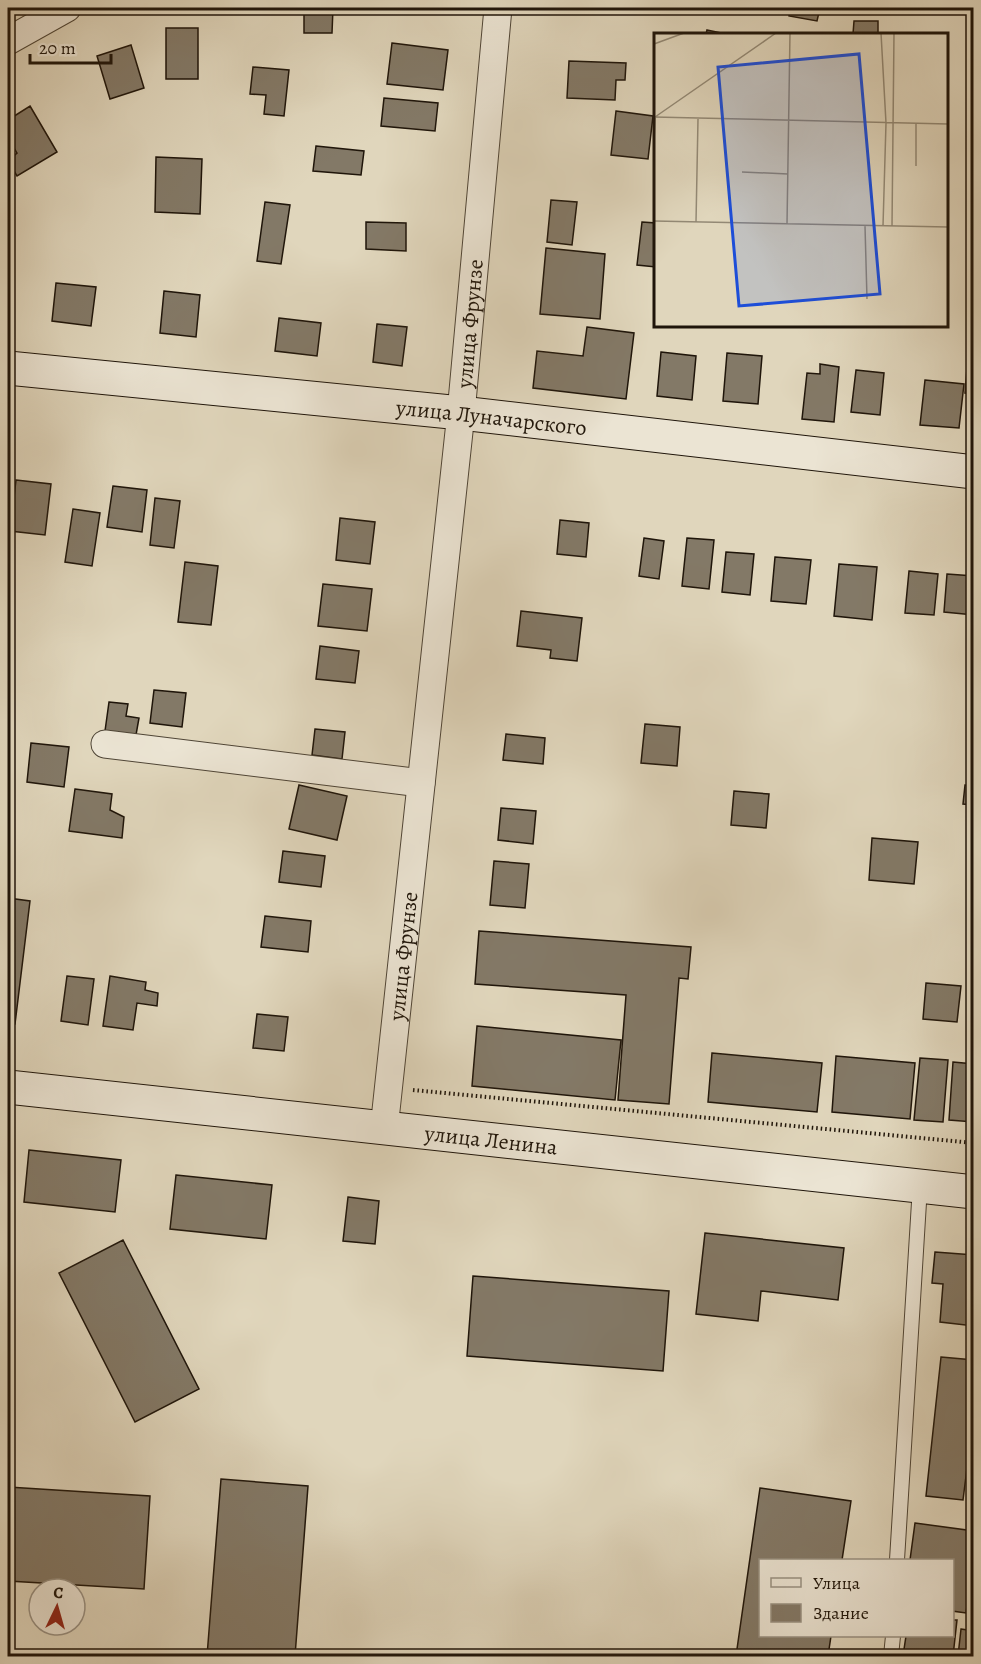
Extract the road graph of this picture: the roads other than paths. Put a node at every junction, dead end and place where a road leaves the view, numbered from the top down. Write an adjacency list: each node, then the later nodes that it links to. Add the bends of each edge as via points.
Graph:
1 (67, 8): 3 (street)
2 (498, 8): 5 (street, улица Фрунзе)
3 (8, 41)
4 (8, 368): 5 (main road, улица Луначарского)
5 (461, 413): 6 (main road, улица Луначарского); 8 (street, улица Фрунзе)
6 (974, 472)
7 (105, 744): 8 (street)
8 (421, 783): 10 (street, улица Фрунзе)
9 (8, 1087): 10 (main road, улица Ленина)
10 (384, 1129): 11 (main road, улица Ленина)
11 (920, 1186): 12 (main road, улица Ленина); 13 (lane)
12 (974, 1192)
13 (897, 1559)
14 (892, 1637): 15 (lane)
15 (891, 1656)

